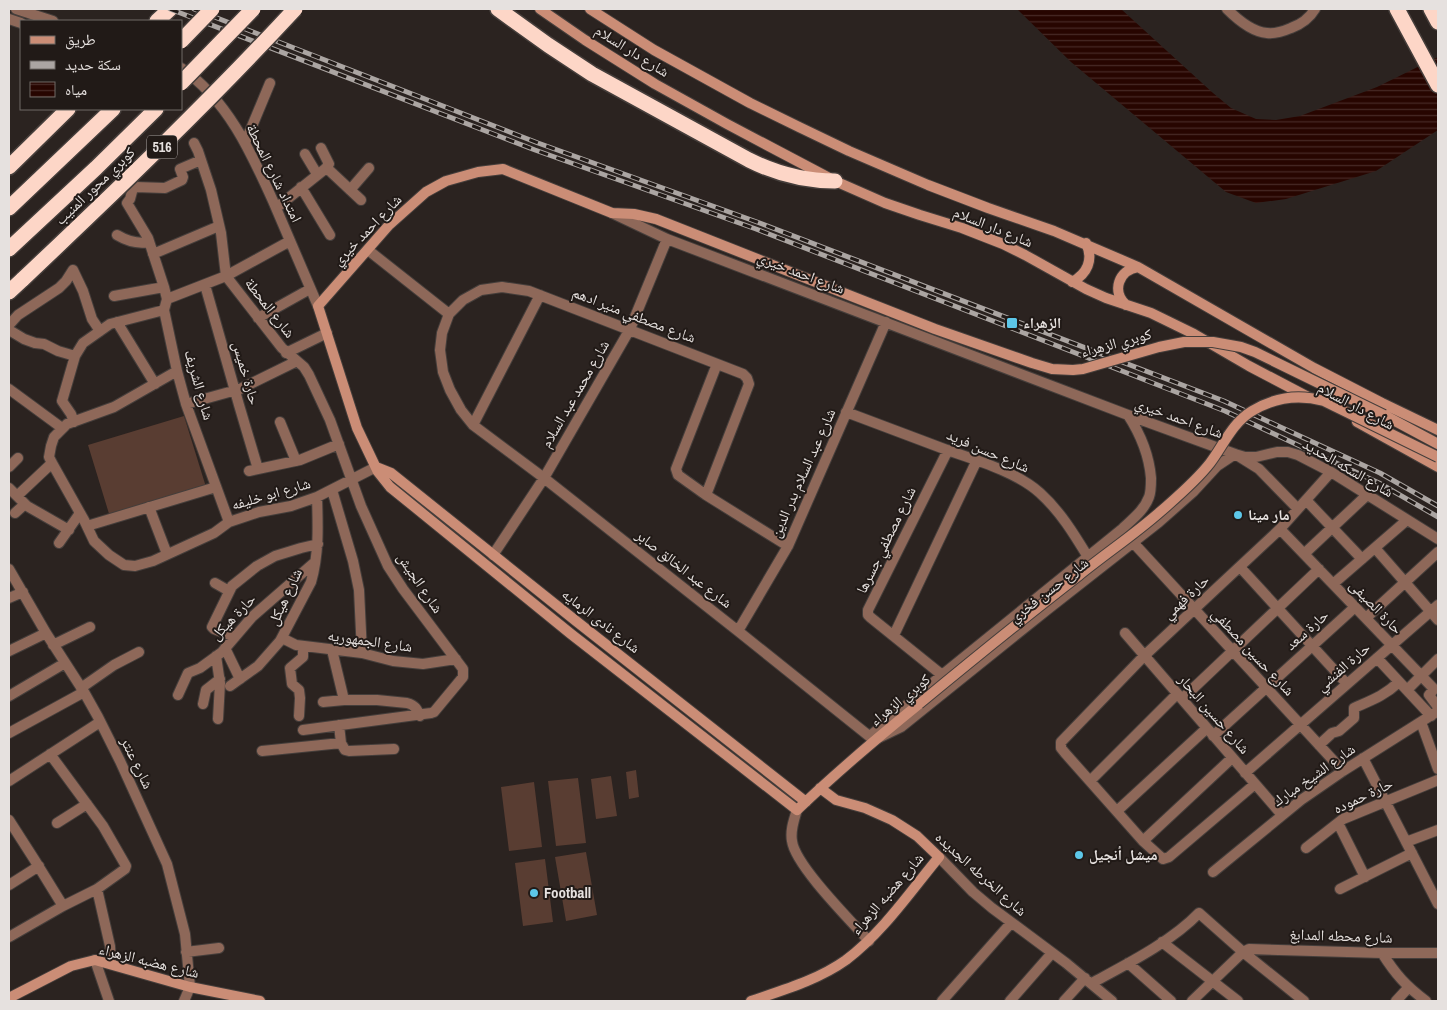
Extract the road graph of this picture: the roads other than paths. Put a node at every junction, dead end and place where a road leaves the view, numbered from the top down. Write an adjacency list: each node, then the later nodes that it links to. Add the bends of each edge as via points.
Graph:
1 (170, 9): 14 (highway)
2 (212, 9): 17 (highway, bridge)
3 (253, 9): 19 (highway, bridge)
4 (295, 9): 56 (highway, كوبري محور المنيب / 516, bridge, via 169,139)
5 (498, 9): 33 (highway, via 592,74 756,163 787,176)
6 (540, 9): 33 (main road, شارع دار السلام, via 662,88)
7 (590, 9): 46 (main road, شارع دار السلام, via 654,50 799,128 935,187)
8 (1315, 9): 12 (street, via 1300,25 1267,33 1253,29)
9 (1397, 9): 21 (highway)
10 (1431, 9): 16 (highway)
11 (21, 10): 13 (street); 15 (street)
12 (1230, 13)
13 (50, 20)
14 (158, 20)
15 (13, 21)
16 (1438, 22)
17 (182, 40)
18 (182, 69): 26 (street, امتداد شارع المحطة, via 214,97)
19 (182, 82)
20 (270, 83): 26 (street)
21 (1438, 86)
22 (67, 110): 30 (highway)
23 (113, 110): 37 (highway)
24 (155, 110): 47 (highway, كوبري محور المنيب / 516)
25 (194, 143): 29 (street, شارع المحطة)
26 (245, 143): 38 (street, امتداد شارع المحطة)
27 (321, 148): 32 (street, via 330,164)
28 (305, 154): 32 (street)
29 (201, 160): 40 (street, شارع المحطة); 44 (street, شارع الشريف, via 180,169 182,180 165,188 135,187 131,190 127,203)
30 (9, 167)
31 (369, 168): 35 (street)
32 (321, 172): 34 (street); 35 (street)
33 (835, 181): 52 (main road, شارع دار السلام, via 885,203 990,239)
34 (301, 187): 38 (street); 41 (street)
35 (350, 190): 36 (street)
36 (361, 200)
37 (9, 208)
38 (276, 208): 45 (street, امتداد شارع المحطة)
39 (612, 213): 43 (street, شارع احمد خيري); 48 (main road, شارع احمد خيري, via 503,169 478,172 446,181 426,192 389,225); 89 (main road, كوبري الزهراء, bridge, via 656,219 935,329 1042,366 1062,370 1083,369 1171,344 1198,341 1241,347)
40 (219, 226): 49 (street); 51 (street, شارع المحطة)
41 (330, 234)
42 (117, 235): 44 (street, via 142,244)
43 (667, 239): 66 (street, شارع احمد خيري); 68 (street, شارع محمد عبد السلام)
44 (149, 242): 49 (street, شارع الشريف)
45 (290, 242): 51 (street); 55 (street, امتداد شارع المحطة)
46 (1086, 244): 50 (main road, شارع دار السلام); 52 (main road, via 1090,254 1089,265)
47 (9, 249)
48 (368, 250): 60 (main road, شارع احمد خيري); 63 (street)
49 (153, 254): 54 (street, شارع الشريف)
50 (1138, 267): 61 (main road, via 1128,270 1118,282 1118,293); 87 (main road, شارع دار السلام, via 1314,368)
51 (226, 276): 53 (street); 64 (street, شارع المحطة)
52 (1072, 282): 61 (main road, شارع دار السلام)
53 (206, 285): 59 (street); 79 (street, حارة خميس)
54 (164, 287): 58 (street); 59 (street, شارع الشريف)
55 (310, 289): 60 (street, امتداد شارع المحطة); 64 (street)
56 (9, 292)
57 (540, 295): 63 (street, شارع مصطفي منير ادهم, via 502,287 481,290 463,300); 68 (street, شارع مصطفي منير ادهم); 85 (street)
58 (114, 296)
59 (167, 299): 62 (street, شارع الشريف)
60 (318, 306): 71 (main road, شارع نادى الرمايه)
61 (1127, 306): 97 (main road, شارع دار السلام, via 1151,313 1194,334)
62 (164, 310): 65 (street); 76 (street, شارع الشريف)
63 (449, 314): 85 (street, شارع عبد الخالق صابر, via 440,350 444,372 450,390)
64 (258, 318): 72 (street, شارع المحطة)
65 (117, 322): 70 (street); 77 (street)
66 (886, 322): 81 (street, شارع عبد السلام بدر الدين); 82 (street, شارع احمد خيري)
67 (9, 325): 70 (street, via 59,288 72,270)
68 (630, 329): 75 (street, شارع مصطفي منير ادهم); 101 (street, شارع محمد عبد السلام)
69 (9, 330): 73 (street, via 24,339)
70 (100, 331): 73 (street, via 83,343)
71 (327, 333): 72 (street); 99 (main road, شارع نادى الرمايه, via 357,428)
72 (286, 353): 74 (street, شارع المحطة)
73 (75, 356): 83 (street, via 62,401)
74 (297, 361): 79 (street); 88 (street, شارع المحطة, via 309,375)
75 (717, 364): 106 (street, via 676,469 678,475); 106 (street, شارع مصطفي منير ادهم, via 743,374 749,384)
76 (177, 371): 77 (street); 80 (street, شارع الشريف)
77 (155, 384): 83 (street, via 114,407)
78 (9, 391): 86 (street)
79 (235, 391): 80 (street); 95 (street, حارة خميس, via 254,470)
80 (186, 404): 103 (street, شارع الشريف)
81 (846, 412): 90 (street, شارع حسن فريد); 127 (street, شارع عبد السلام بدر الدين)
82 (1128, 415): 91 (street, شارع احمد خيري); 122 (street, شارع حسن فخري, via 1145,447 1151,482 1150,496 1142,510)
83 (74, 422): 86 (street)
84 (280, 422): 95 (street)
85 (472, 425): 101 (street, شارع عبد الخالق صابر)
86 (62, 428): 96 (street, via 51,446 49,457)
87 (1438, 430)
88 (339, 444): 95 (street); 102 (street, شارع المحطة)
89 (1438, 444)
90 (948, 450): 94 (street, شارع حسن فريد); 155 (street, شارع مصطفي جسرها, via 868,610 870,617)
91 (1235, 454): 100 (street, شارع السكه الحديد, via 1256,457 1288,452); 113 (street, شارع احمد خيري, via 1259,469); 125 (street, شارع حسن فخري, via 1217,466 1177,508)
92 (1438, 457): 201 (main road, كوبري الزهراء, bridge, via 1324,401 1294,397 1263,405 1240,421 1209,463 1160,512)
93 (18, 458): 98 (street)
94 (977, 460): 133 (street, شارع حسن فريد, via 1023,480 1040,493 1054,507); 155 (street)
95 (296, 461)
96 (52, 463): 108 (street); 114 (street)
97 (1438, 466)
98 (9, 467)
99 (376, 467): 102 (street, شارع ابو خليفه); 132 (main road, شارع نادى الرمايه, via 391,473); 221 (main road, شارع نادى الرمايه, via 386,482 405,499 571,634)
100 (1331, 472): 107 (street, شارع السكه الحديد); 110 (street, حارة فهمي)
101 (544, 478): 132 (street, شارع محمد عبد السلام); 152 (street, شارع عبد الخالق صابر)
102 (352, 480): 105 (street, شارع ابو خليفه); 171 (street, شارع الجيش, via 388,566)
103 (216, 487): 112 (street); 117 (street, شارع الشريف)
104 (9, 488): 108 (street)
105 (332, 490): 109 (street, شارع ابو خليفه); 167 (street, via 359,590)
106 (706, 495): 127 (street)
107 (1367, 495): 116 (street, شارع السكه الحديد); 119 (street)
108 (16, 496): 111 (street)
109 (317, 497): 117 (street, شارع ابو خليفه); 126 (street, شارع هيكل)
110 (1306, 500): 113 (street, حارة فهمي); 119 (street)
111 (25, 504): 115 (street); 121 (street)
112 (149, 507): 118 (street); 130 (street)
113 (1298, 509): 120 (street, حارة فهمي)
114 (80, 512): 118 (street); 121 (street)
115 (15, 513)
116 (1407, 520): 123 (street, شارع السكه الحديد); 128 (street)
117 (229, 522): 130 (street, شارع ابو خليفه, via 214,533)
118 (87, 526): 130 (street, شارع ابو خليفه, via 94,541 124,566 135,566)
119 (1332, 528): 131 (street); 134 (street)
120 (1280, 529): 131 (street, حارة الصيفى); 136 (street, حارة فهمي)
121 (68, 530): 124 (street)
122 (1121, 530): 125 (street, شارع حسين مصطفي); 133 (street, شارع حسن فخري)
123 (1438, 539)
124 (60, 543)
125 (1133, 543): 148 (street, شارع حسين مصطفي); 201 (street, شارع حسن فخري, via 901,727)
126 (318, 544): 135 (street, شارع هيكل); 142 (street, via 275,556)
127 (788, 546): 152 (street, شارع عبد السلام بدر الدين)
128 (1375, 548): 134 (street); 139 (street)
129 (1438, 552): 139 (street)
130 (167, 554)
131 (1304, 554): 138 (street, حارة الصيفى)
132 (493, 555): 219 (main road, شارع نادى الرمايه)
133 (1088, 557): 174 (street, شارع حسن فخري)
134 (1362, 559): 141 (street)
135 (316, 562): 156 (street, حارة هيكل, via 252,617); 157 (street, شارع هيكل, via 312,582)
136 (1240, 567): 146 (street); 148 (street, حارة فهمي)
137 (9, 569): 143 (street, شارع عنتر)
138 (1319, 569): 141 (street, حارة الصيفى); 146 (street)
139 (1406, 582): 147 (street); 149 (street)
140 (215, 583): 142 (street)
141 (1333, 584): 145 (street, حارة الصيفى)
142 (229, 591): 156 (street, via 212,627)
143 (23, 592): 144 (street); 153 (street, شارع عنتر)
144 (9, 598)
145 (1355, 607): 149 (street, حارة الصيفى); 160 (street, حارة سعد)
146 (1278, 608): 160 (street); 165 (street)
147 (1435, 608): 150 (street); 159 (street, حارة الفنشي)
148 (1194, 610): 165 (street, شارع حسين مصطفي); 169 (street, حارة فهمي)
149 (1366, 618): 159 (street, حارة الصيفى)
150 (1438, 620)
151 (90, 627): 158 (street)
152 (738, 631): 201 (street, شارع عبد الخالق صابر)
153 (46, 633): 158 (street, شارع عنتر); 164 (street)
154 (1124, 633): 169 (street, شارع حسين البحار)
155 (894, 635): 174 (street, شارع مصطفي جسرها)
156 (234, 637): 162 (street, حارة هيكل)
157 (282, 638): 161 (street, شارع الجمهوريه); 177 (street, شارع هيكل, via 258,666)
158 (53, 645): 173 (street, شارع عنتر)
159 (1392, 645): 170 (street, حارة الفنشي); 175 (street, حارة الصيفى)
160 (1312, 646): 179 (street); 181 (street, حارة سعد)
161 (303, 647): 163 (street, شارع الجمهوريه); 191 (street, via 303,657 290,668 292,684 299,690)
162 (225, 648): 168 (street, حارة هيكل); 177 (street)
163 (332, 650): 167 (street, شارع الجمهوريه); 187 (street)
164 (9, 651)
165 (1232, 651): 181 (street, شارع حسين مصطفي); 186 (street)
166 (139, 652): 182 (street, via 114,665)
167 (362, 653): 171 (street, شارع الجمهوريه, via 423,664)
168 (216, 656): 176 (street); 184 (street, حارة هيكل, via 188,673)
169 (1144, 656): 186 (street, شارع حسين البحار); 213 (street, حارة فهمي, via 1061,742 1065,754)
170 (1377, 658): 178 (street); 179 (street, حارة الفنشي)
171 (456, 659): 192 (street, شارع الجيش, via 463,669 463,677 434,712)
172 (1438, 659): 175 (street)
173 (65, 663): 182 (street, شارع عنتر); 185 (street)
174 (942, 675): 201 (street, شارع حسن فخري)
175 (1422, 675): 183 (street); 190 (street, حارة الصيفى, via 1434,689 1429,695)
176 (220, 679): 189 (street, via 206,690); 193 (street)
177 (240, 679): 180 (street, شارع هيكل)
178 (1399, 682): 183 (street); 203 (street, via 1378,698 1354,708 1354,718)
179 (1347, 684): 197 (street, حارة الفنشي)
180 (230, 686)
181 (1266, 688): 197 (street, شارع حسين مصطفي); 199 (street, حارة سعد)
182 (83, 690): 194 (street, شارع عنتر); 200 (street)
183 (1407, 690): 190 (street)
184 (178, 695)
185 (9, 696)
186 (1180, 696): 199 (street, شارع حسين البحار); 213 (street)
187 (344, 700): 188 (street); 192 (street, via 412,704)
188 (323, 702)
189 (203, 704)
190 (1436, 711): 195 (street, شارع الشيخ مبارك)
191 (299, 716)
192 (420, 716): 196 (street)
193 (218, 719)
194 (100, 722): 207 (street); 247 (street, شارع عنتر, via 167,864 185,934)
195 (1420, 722): 205 (street); 209 (street, شارع الشيخ مبارك)
196 (339, 725): 198 (street); 202 (street)
197 (1300, 725): 203 (street, شارع حسين مصطفي); 212 (street, حارة الفنشي)
198 (303, 730)
199 (1210, 732): 208 (street, شارع حسين البحار); 222 (street, حارة سعد)
200 (9, 733)
201 (872, 738): 217 (main road, كوبري الزهراء)
202 (341, 743): 204 (street, via 348,751); 206 (street)
203 (1319, 745): 211 (street, شارع حسين مصطفي)
204 (394, 749)
205 (1435, 750): 210 (street)
206 (262, 751)
207 (50, 754): 215 (street); 220 (street)
208 (1232, 758): 212 (street, شارع حسين البحار); 228 (street)
209 (1363, 758): 211 (street, شارع الشيخ مبارك); 218 (street)
210 (1438, 769)
211 (1343, 771): 223 (street, شارع الشيخ مبارك)
212 (1245, 772): 216 (street, شارع حسين البحار)
213 (1090, 780): 222 (street)
214 (1438, 780): 218 (street, حارة حموده)
215 (9, 781)
216 (1255, 784): 223 (street, شارع حسين البحار); 228 (street, via 1169,857 1163,859)
217 (820, 788): 219 (main road, كوبري الزهراء); 232 (main road, شارع الخرطه الجديده, via 836,800 892,820 917,836)
218 (1385, 801): 225 (street, حارة حموده); 229 (street)
219 (806, 802): 221 (main road, كوبري الزهراء)
220 (87, 804): 224 (street); 238 (street, via 126,866 123,872)
221 (797, 810): 244 (street, via 792,829 795,852)
222 (1117, 811): 228 (street)
223 (1282, 815): 234 (street, شارع الشيخ مبارك)
224 (57, 823)
225 (1338, 823): 230 (street, حارة حموده); 235 (street)
226 (10, 826): 233 (street)
227 (1438, 830): 229 (street)
228 (1143, 840)
229 (1406, 842): 231 (street)
230 (1306, 848)
231 (1412, 853): 235 (street); 237 (street)
232 (939, 857): 242 (street, شارع الخرطه الجديده, via 973,892); 244 (main road, شارع هضبه الزهراء)
233 (39, 866): 236 (street); 241 (street)
234 (1213, 872)
235 (1364, 877): 239 (street)
236 (9, 885)
237 (1434, 885): 240 (street)
238 (97, 889): 241 (street); 254 (street)
239 (1340, 889)
240 (1438, 904)
241 (63, 906): 243 (street)
242 (1011, 923): 249 (street, شارع الخرطه الجديده); 264 (street)
243 (9, 937)
244 (869, 941): 263 (main road, شارع هضبه الزهراء, via 818,976)
245 (1162, 942): 248 (street, via 1199,913); 253 (street); 256 (street)
246 (219, 948): 247 (street)
247 (186, 952): 257 (street, شارع عنتر)
248 (1243, 952): 250 (street, شارع محطه المدابغ, via 1255,948); 256 (street); 271 (street)
249 (1052, 953): 255 (street, شارع الخرطه الجديده); 265 (street)
250 (1382, 953): 251 (street, شارع محطه المدابغ); 258 (street)
251 (1438, 953)
252 (95, 960): 254 (main road, شارع هضبه الزهراء); 259 (main road, شارع هضبه الزهراء, via 71,966); 260 (street)
253 (1128, 963): 255 (street); 268 (street)
254 (111, 964): 257 (main road, شارع هضبه الزهراء)
255 (1088, 981): 266 (street); 267 (street, شارع الخرطه الجديده)
256 (1212, 981): 269 (street); 270 (street)
257 (190, 987): 261 (street); 262 (main road, شارع هضبه الزهراء)
258 (1408, 988): 272 (street); 273 (street)
259 (9, 998)
260 (109, 1001)
261 (184, 1001)
262 (260, 1001)
263 (751, 1001)
264 (942, 1001)
265 (1010, 1001)
266 (1064, 1001)
267 (1112, 1001)
268 (1171, 1001)
269 (1192, 1001)
270 (1238, 1001)
271 (1304, 1001)
272 (1396, 1001)
273 (1426, 1001)

